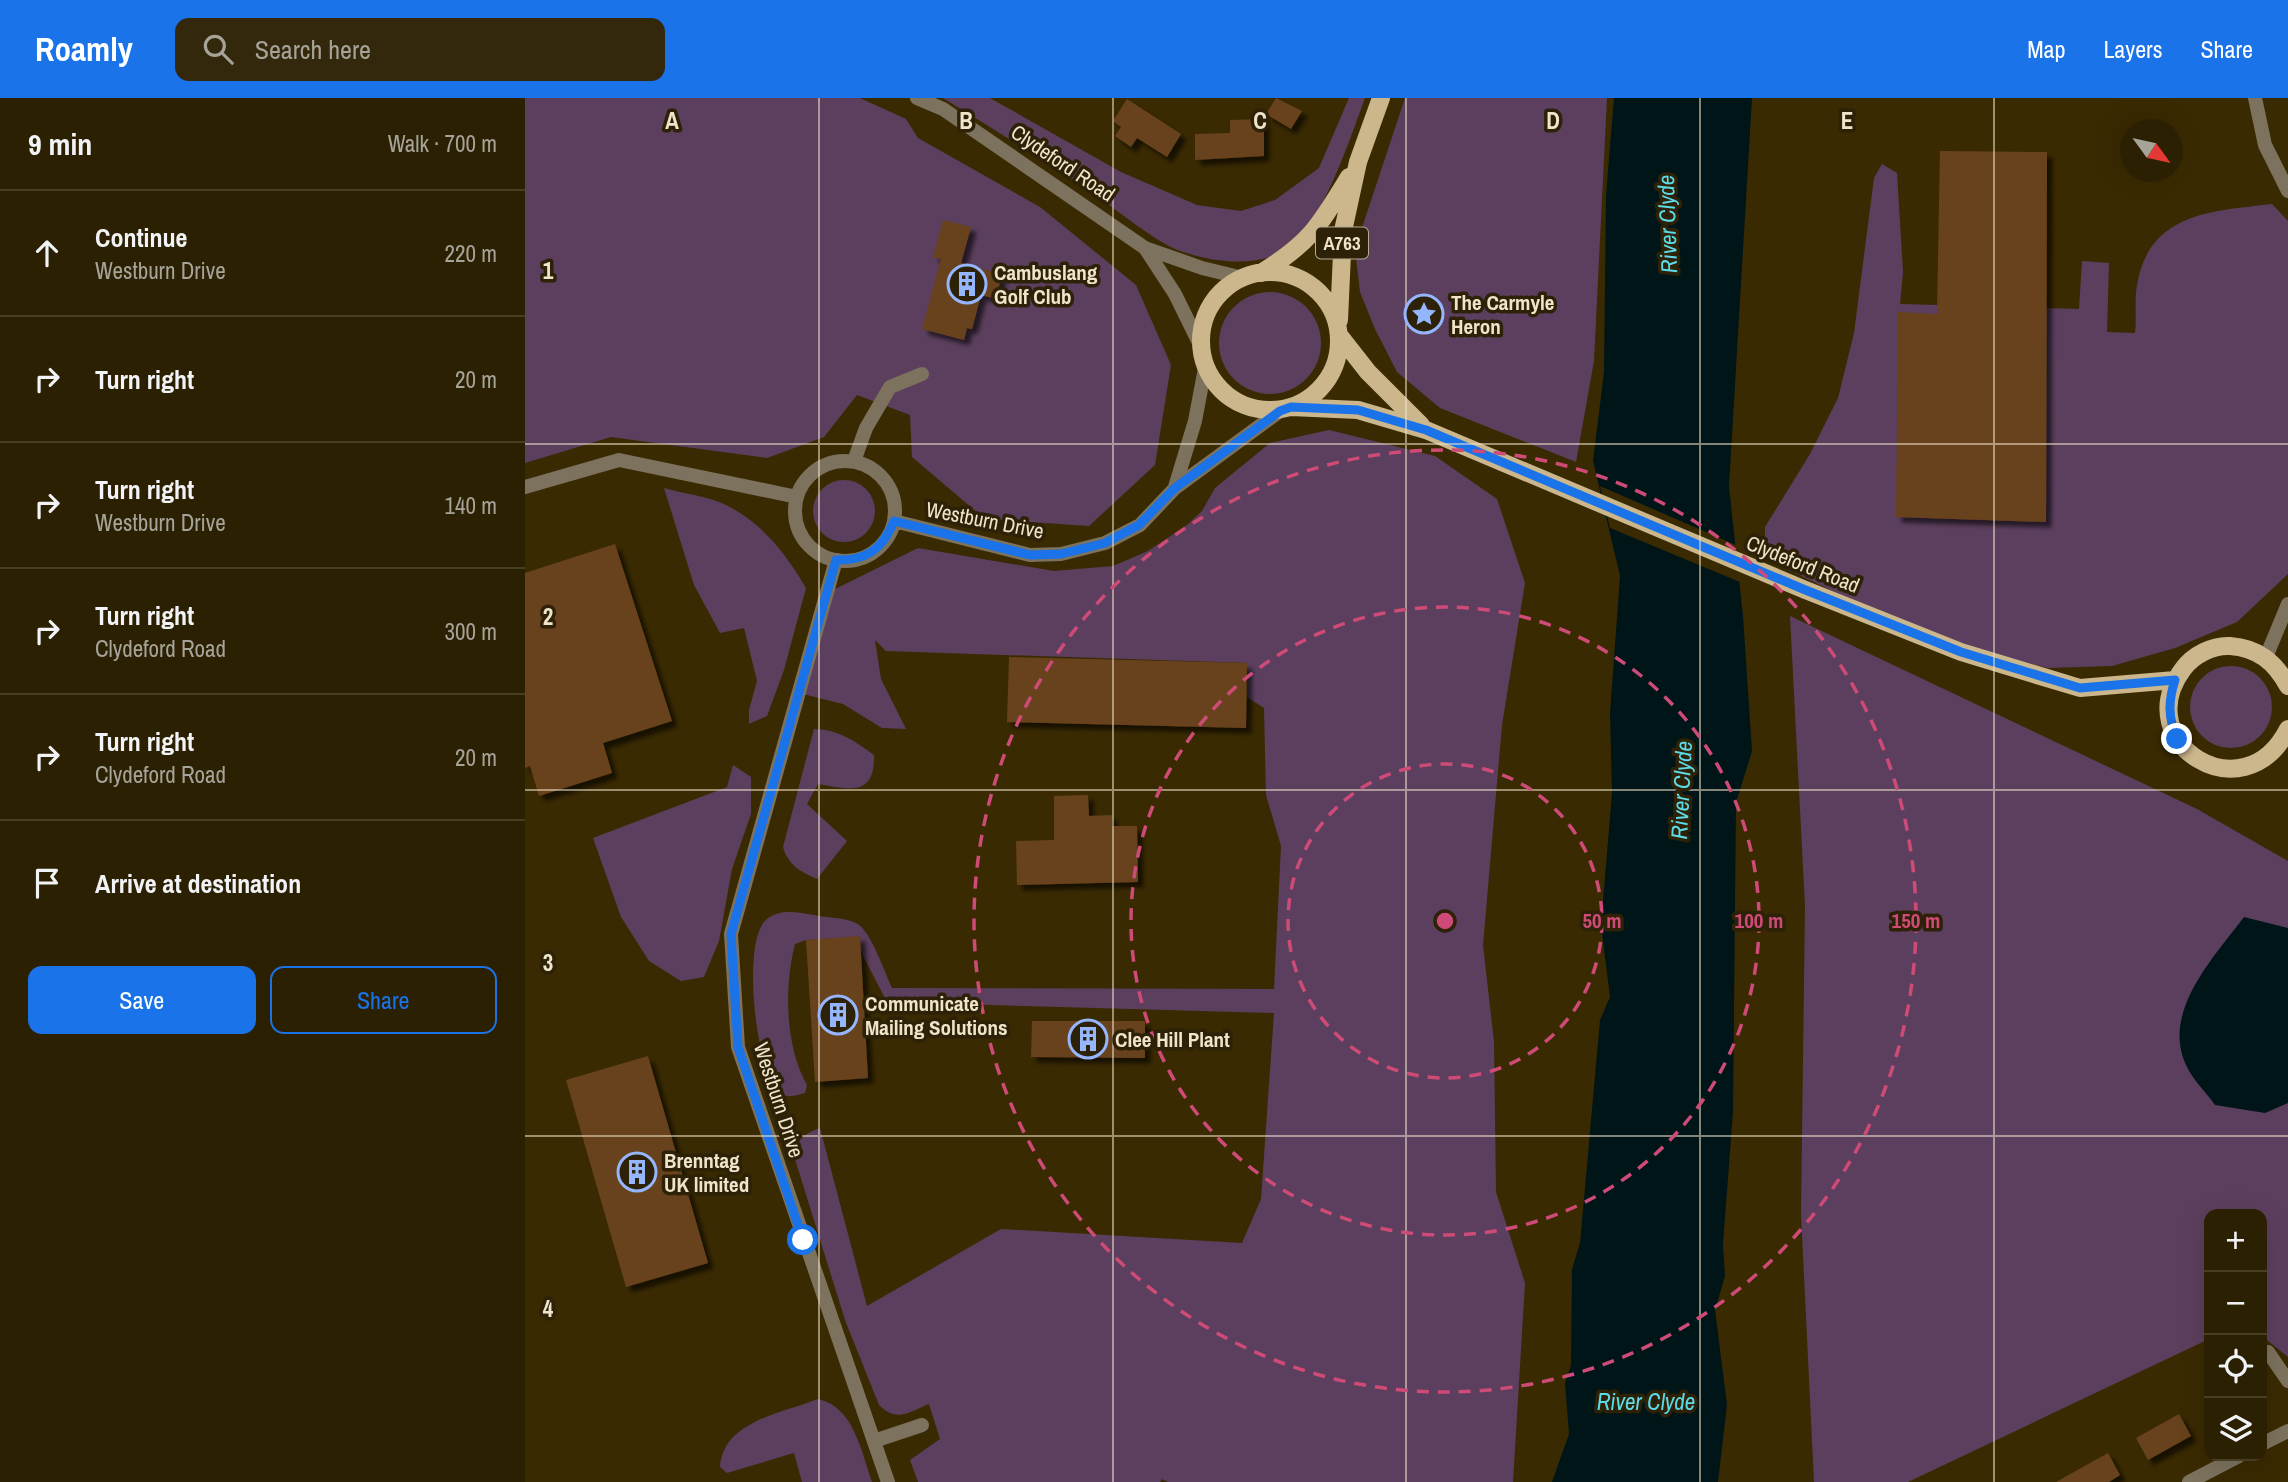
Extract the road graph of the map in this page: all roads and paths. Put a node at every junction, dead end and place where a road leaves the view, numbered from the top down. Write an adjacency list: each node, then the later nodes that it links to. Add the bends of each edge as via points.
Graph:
1 (917, 98): 6 (street, Clydeford Road, via 943,109)
2 (1381, 98): 4 (main road, A763)
3 (2255, 98): 5 (street, via 2265,145)
4 (1358, 162): 7 (main road, A763, via 1309,238 1297,250); 8 (main road, A763, via 1343,231)
5 (2288, 191)
6 (1145, 248): 7 (street, Clydeford Road, via 1202,268); 9 (street, Clydeford Road)
7 (1252, 275): 8 (main road, via 1272,271 1295,275 1315,287 1330,304); 9 (main road, via 1229,285 1213,301 1203,322)
8 (1339, 330): 12 (main road, via 1334,370 1303,404); 13 (main road, Clydeford Road, via 1368,372)
9 (1200, 345): 10 (main road)
10 (1205, 368): 12 (main road, via 1217,387 1235,402 1257,410); 16 (street, Westburn Drive)
11 (922, 374): 14 (street, via 890,387 866,428)
12 (1286, 409): 13 (main road, Clydeford Road, via 1358,410); 16 (street, Westburn Drive)
13 (1426, 430): 22 (main road, Clydeford Road, via 1961,652 2080,688)
14 (854, 461): 17 (street, via 825,465 803,484); 18 (street, via 869,467 886,483 895,505)
15 (525, 487): 17 (street, via 619,460)
16 (1175, 488): 18 (street, Westburn Drive, via 1139,525 1105,543 1061,554 1030,555)
17 (797, 497): 19 (street, via 796,514 803,537 821,554)
18 (894, 521): 19 (street, via 879,548 859,558)
19 (836, 560): 29 (street, Westburn Drive, via 731,934 738,1047)
20 (2288, 604): 21 (street)
21 (2266, 657): 22 (main road, via 2247,648 2226,646 2196,657); 23 (main road)
22 (2175, 680): 24 (main road, via 2169,720 2190,755 2207,766 2227,770 2248,767)
23 (2288, 686)
24 (2286, 742)
25 (2268, 1352): 26 (street)
26 (2288, 1381)
27 (922, 1425): 29 (street)
28 (2288, 1431): 30 (street)
29 (874, 1441): 32 (street, Westburn Drive)
30 (2267, 1442)
31 (2229, 1461): 33 (street)
32 (888, 1482)
33 (2189, 1482)

